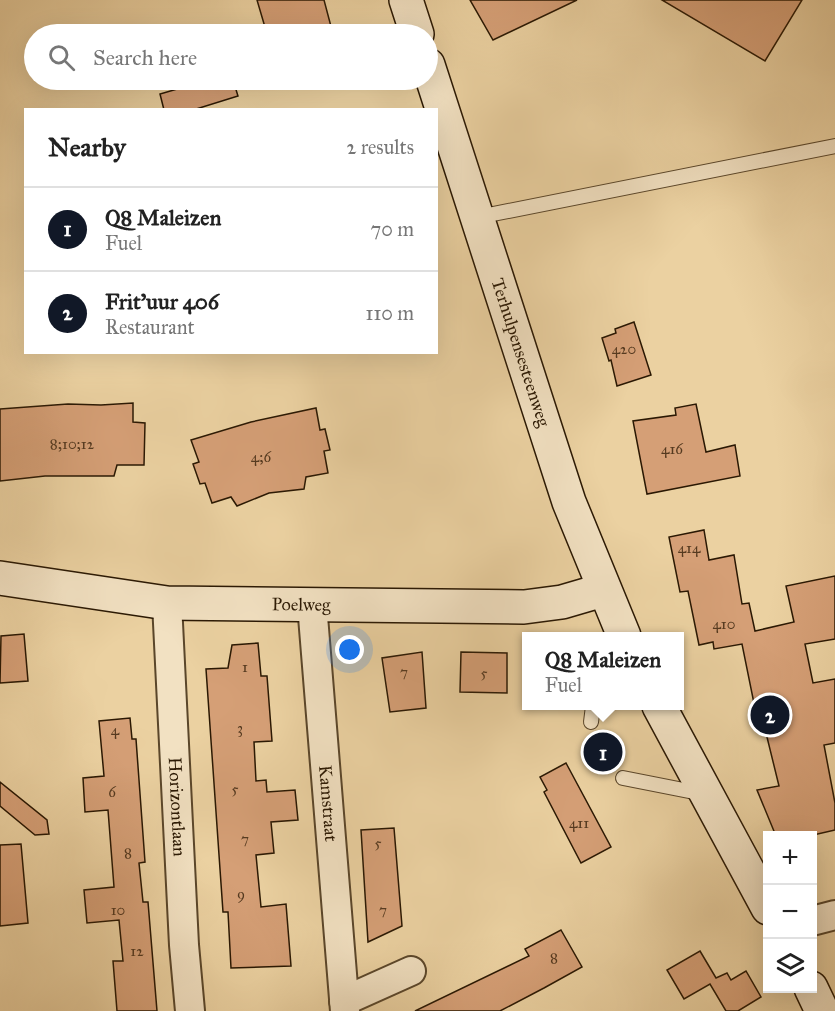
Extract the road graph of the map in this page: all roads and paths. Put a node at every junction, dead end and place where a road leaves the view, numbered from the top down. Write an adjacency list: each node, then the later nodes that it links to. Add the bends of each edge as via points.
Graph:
1 (406, 0): 2 (main road)
2 (414, 24)
3 (436, 90): 5 (main road, Terhulpensesteenweg)
4 (835, 146): 5 (lane)
5 (478, 217): 7 (main road, Terhulpensesteenweg, via 569,502)
6 (0, 578): 8 (main road, Poelweg)
7 (603, 590): 9 (main road, Poelweg, via 562,602 524,607); 10 (main road, Terhulpensesteenweg)
8 (167, 603): 9 (main road, Poelweg); 21 (street, Horizontlaan)
9 (312, 604): 20 (street, Kamstraat)
10 (617, 632)
11 (592, 710): 13 (lane)
12 (662, 710): 15 (main road)
13 (591, 722)
14 (623, 778): 15 (lane)
15 (704, 794): 16 (main road)
16 (763, 899)
17 (835, 915): 18 (street)
18 (817, 920)
19 (411, 971): 20 (street, Kamstraat)
20 (344, 1006)
21 (190, 1011)

